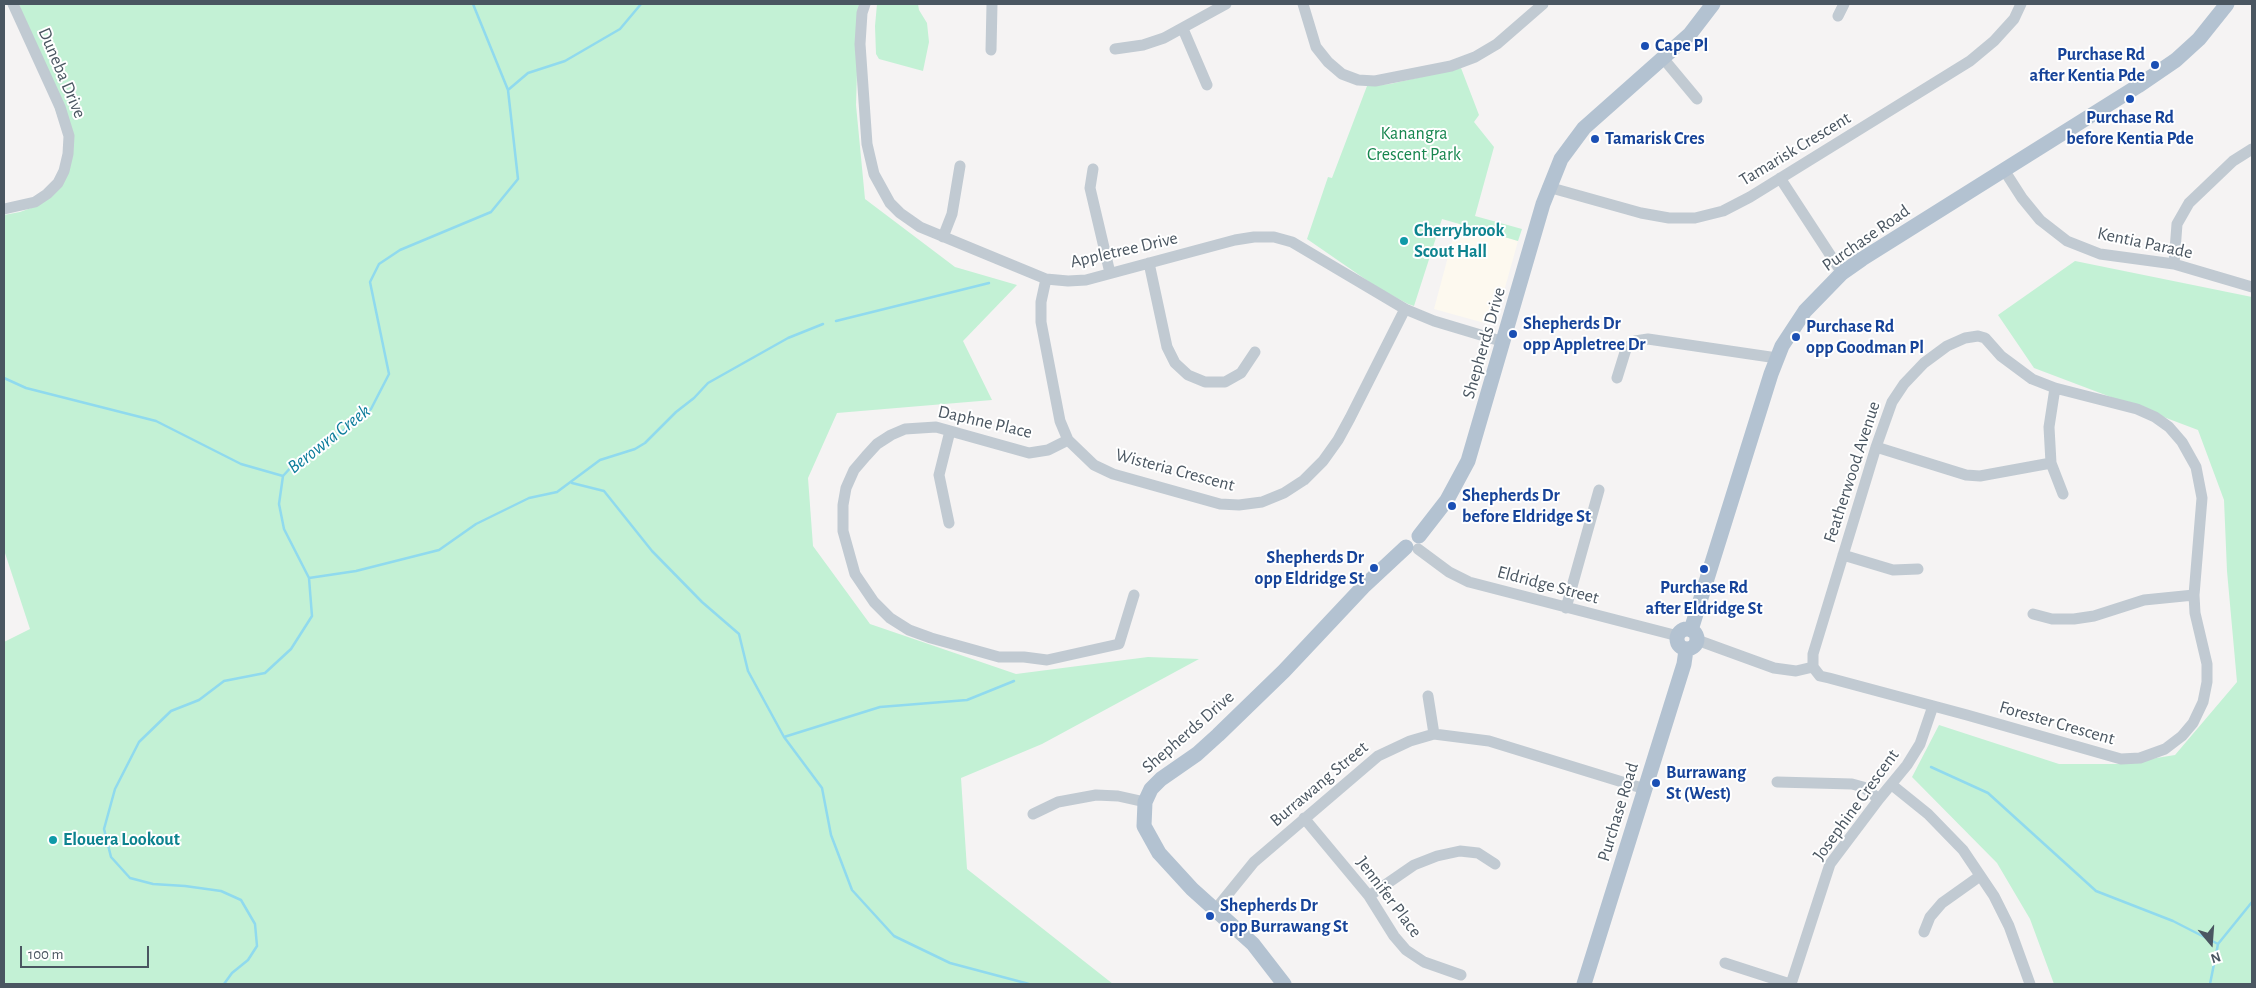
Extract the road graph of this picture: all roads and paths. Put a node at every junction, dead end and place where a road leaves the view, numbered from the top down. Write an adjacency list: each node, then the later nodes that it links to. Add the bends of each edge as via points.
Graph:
1 (13, 4): 24 (street, Duneba Drive, via 60,108 68,136 68,154 58,183 48,194 35,202)
2 (865, 4): 25 (street, Appletree Drive, via 860,44 867,144 874,174 890,203 900,213)
3 (992, 4): 13 (street)
4 (1226, 4): 12 (street)
5 (1303, 4): 6 (street, via 1316,47 1328,62 1342,74 1358,80 1376,81 1451,66 1475,57 1497,44)
6 (1543, 4)
7 (1712, 4): 15 (main road, Shepherds Drive, via 1690,34)
8 (1844, 4): 11 (street)
9 (2021, 4): 22 (street, Tamarisk Crescent, via 2014,19 1970,61)
10 (2226, 4): 21 (main road, Purchase Road, via 2199,39 2176,60)
11 (1838, 16)
12 (1183, 29): 14 (street, via 1143,45); 16 (street)
13 (990, 50)
14 (1115, 50)
15 (1662, 57): 17 (street); 23 (main road, Shepherds Drive, via 1584,128 1567,149)
16 (1207, 85)
17 (1696, 99)
18 (2252, 149): 27 (street, via 2233,161 2189,203 2177,224)
19 (960, 166): 25 (street, via 952,214)
20 (1093, 169): 28 (street, via 1090,188)
21 (2004, 170): 27 (street, Kentia Parade, via 2040,220 2067,241 2100,254); 29 (main road, Purchase Road)
22 (1780, 178): 23 (street, Tamarisk Crescent, via 1722,211 1695,218 1641,213); 29 (street)
23 (1548, 188): 34 (main road, Shepherds Drive)
24 (4, 209)
25 (943, 237): 30 (street, Appletree Drive)
26 (1149, 263): 28 (street, Appletree Drive); 32 (street, Appletree Drive, via 1254,236 1274,237 1298,246); 35 (street, via 1168,347 1175,363 1188,375 1205,382 1225,382 1242,373)
27 (2174, 264): 31 (street, Kentia Parade)
28 (1110, 273): 30 (street, Appletree Drive, via 1086,280)
29 (1842, 273): 36 (main road, Purchase Road, via 1805,311)
30 (1046, 279): 40 (street, Wisteria Crescent, via 1041,322 1060,421)
31 (2252, 287)
32 (1405, 309): 34 (street, Appletree Drive); 40 (street, Wisteria Crescent, via 1338,440 1323,461 1304,480 1262,502 1220,504 1113,474 1094,466)
33 (1985, 338): 38 (street, Forester Crescent, via 2018,370); 41 (street, Featherwood Avenue, via 1964,338 1924,362 1892,402)
34 (1504, 342): 46 (main road, Shepherds Drive, via 1468,461 1446,500)
35 (1254, 352)
36 (1777, 358): 37 (street, via 1648,339 1635,341 1626,349); 53 (main road, Purchase Road)
37 (1617, 378)
38 (2055, 388): 42 (street, via 2049,428); 50 (street, Forester Crescent, via 2137,409 2169,427 2182,442 2196,468 2202,498)
39 (950, 432): 40 (street, Daphne Place, via 1029,453 1048,450); 45 (street, via 939,475); 49 (street, Daphne Place, via 936,427 905,429 877,444 854,470 846,488 843,531 850,561 874,602 890,618 930,638 999,657 1047,660 1119,644)
40 (1068, 440)
41 (1876, 447): 42 (street, via 1966,475 1980,476); 47 (street, Featherwood Avenue)
42 (2051, 462): 44 (street)
43 (1599, 490): 51 (street)
44 (2063, 494)
45 (949, 523)
46 (1414, 544): 51 (street, Eldridge Street, via 1449,572 1469,582); 62 (main road, Shepherds Drive, via 1363,587 1218,735 1161,779)
47 (1843, 555): 48 (street, via 1893,570); 54 (street, Featherwood Avenue, via 1813,654)
48 (1918, 569)
49 (1134, 595)
50 (2194, 595): 52 (street, via 2144,600 2074,619 2052,619); 56 (street, Forester Crescent, via 2207,682 2203,702 2193,723 2165,750 2140,758 2121,759)
51 (1566, 608): 53 (street, Eldridge Street)
52 (2033, 614)
53 (1688, 639): 54 (street, via 1774,668 1796,671); 60 (main road, Purchase Road, via 1684,664)
54 (1813, 667): 56 (street, Forester Crescent, via 1820,676)
55 (1428, 696): 57 (street)
56 (1933, 706): 59 (street, Josephine Crescent, via 1920,744)
57 (1434, 734): 60 (street, Burrawang Street, via 1489,741); 64 (street, Burrawang Street, via 1378,756)
58 (1777, 782): 61 (street, via 1852,784 1863,787)
59 (1892, 785): 61 (street, Josephine Crescent); 66 (street, via 1934,820 1963,850)
60 (1645, 789): 73 (main road, Purchase Road)
61 (1879, 799): 74 (street, Josephine Crescent, via 1830,864)
62 (1145, 802): 63 (street, via 1096,795 1058,802); 68 (main road, Shepherds Drive, via 1144,826 1159,853)
63 (1033, 814)
64 (1304, 818): 67 (street, Jennifer Place); 68 (street, Burrawang Street, via 1254,862)
65 (1495, 864): 67 (street, via 1478,853 1460,851 1437,856 1414,865)
66 (1980, 876): 69 (street, via 1942,903 1930,917); 75 (street, via 2009,926)
67 (1369, 896): 71 (street, Jennifer Place, via 1406,950 1424,962)
68 (1215, 910): 72 (main road, Shepherds Drive, via 1253,944)
69 (1924, 932)
70 (1725, 963): 74 (street)
71 (1461, 975)
72 (1284, 984)
73 (1584, 984)
74 (1790, 984)
75 (2030, 984)

